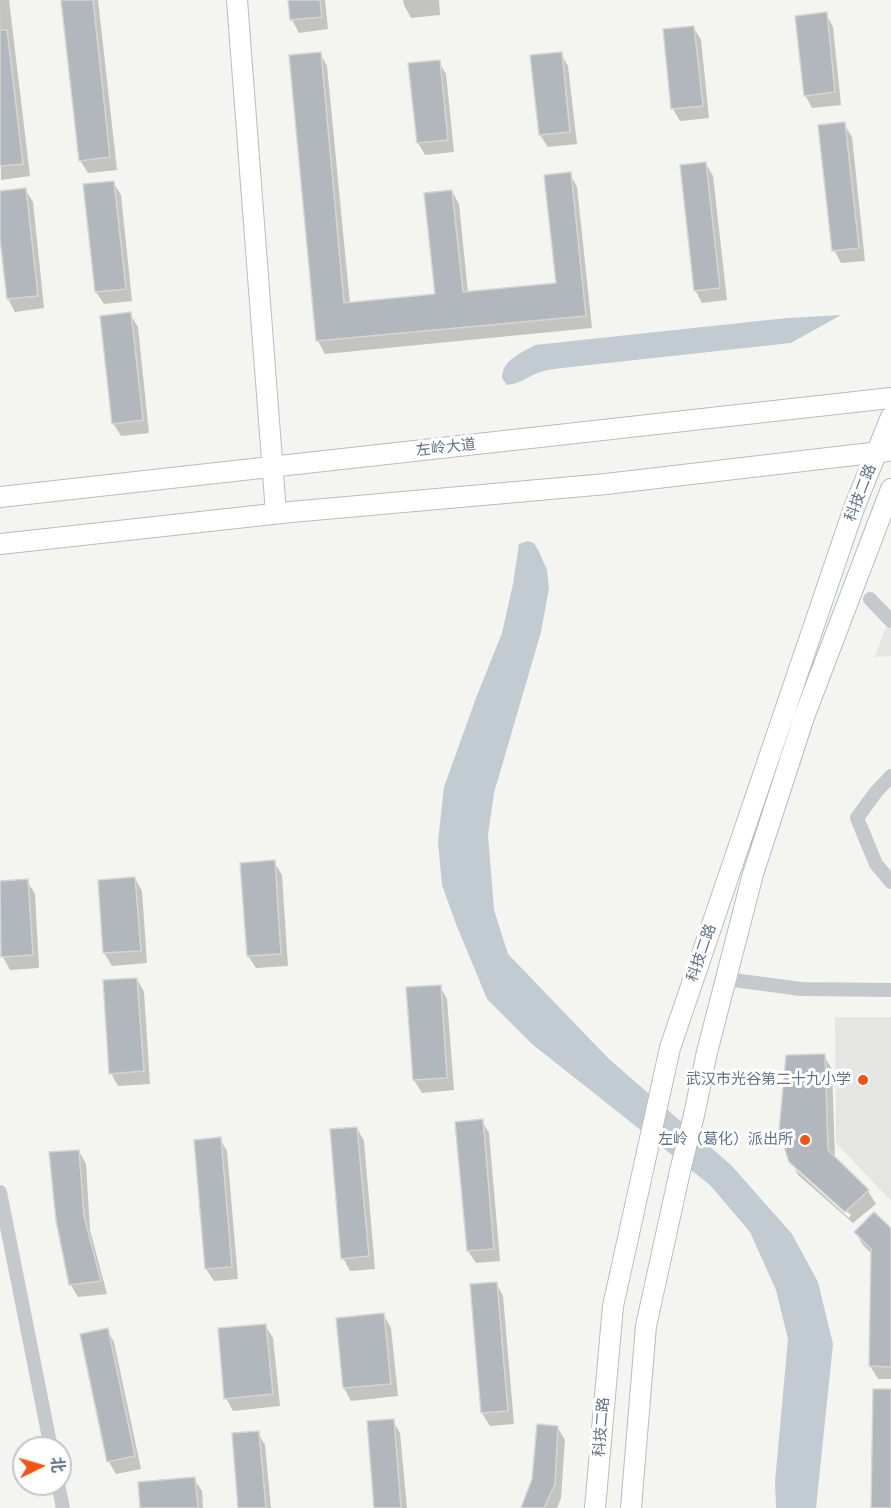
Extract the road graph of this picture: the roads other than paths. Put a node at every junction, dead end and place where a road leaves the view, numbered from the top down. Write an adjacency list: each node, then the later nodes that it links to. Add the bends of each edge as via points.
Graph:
1 (237, 0): 5 (street)
2 (891, 398): 5 (street, 左岭大道)
3 (891, 417): 4 (street, 科技二路)
4 (884, 452): 8 (street, via 606,484); 18 (street, 科技二路, via 854,508 673,1037 613,1306)
5 (273, 467): 7 (street, 左岭大道); 8 (street)
6 (891, 489): 14 (street, 科技二路, via 804,717 753,874)
7 (0, 497)
8 (276, 513): 9 (street)
9 (0, 544)
10 (870, 599): 11 (street)
11 (891, 621)
12 (891, 776): 13 (street, via 857,818 876,864)
13 (891, 882)
14 (726, 979): 15 (street, via 801,989); 19 (street, 科技二路, via 706,1052 646,1326)
15 (891, 990)
16 (0, 1192): 17 (street)
17 (49, 1436)
18 (595, 1508)
19 (631, 1508)

